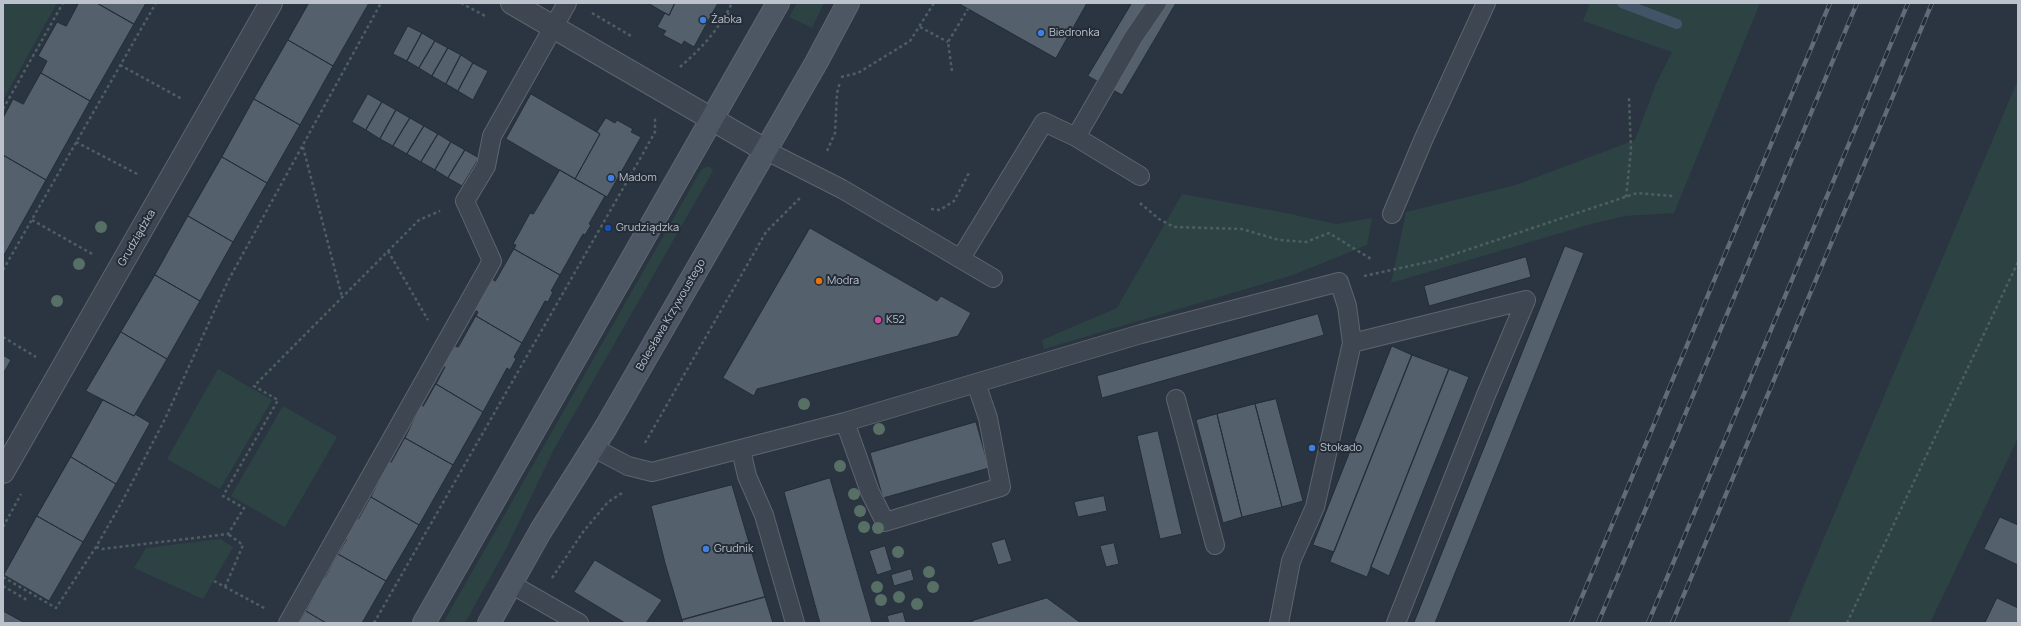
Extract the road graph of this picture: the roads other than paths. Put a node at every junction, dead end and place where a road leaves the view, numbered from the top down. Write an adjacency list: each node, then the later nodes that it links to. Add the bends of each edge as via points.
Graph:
1 (271, 3): 22 (street, Grudziądzka)
2 (512, 3): 8 (street)
3 (567, 3): 8 (lane)
4 (778, 3): 9 (main road)
5 (848, 3): 11 (main road, Bolesława Krzywoustego)
6 (1157, 3): 10 (lane, via 1133,38)
7 (1486, 3): 13 (lane)
8 (554, 27): 9 (street); 25 (lane, via 492,136 486,166 465,200 492,260)
9 (712, 119): 11 (street); 26 (main road)
10 (1076, 137): 12 (lane); 14 (lane, via 1044,122)
11 (765, 150): 14 (lane, via 814,173); 20 (main road, Bolesława Krzywoustego)
12 (1140, 176)
13 (1392, 214)
14 (961, 258): 15 (lane)
15 (993, 278)
16 (1352, 343): 17 (lane, via 1347,306 1339,282 1141,334); 30 (lane, via 1315,506 1291,561); 31 (lane, via 1526,300)
17 (976, 383): 19 (lane); 19 (lane, via 988,418 1001,487 885,522 870,492)
18 (1176, 399): 23 (lane)
19 (845, 422): 21 (lane)
20 (594, 448): 21 (lane, via 628,466 652,472); 24 (main road, Bolesława Krzywoustego, via 540,532)
21 (741, 450): 29 (lane, via 747,476 764,515)
22 (3, 472)
23 (1215, 545)
24 (511, 584): 27 (main road, Bolesława Krzywoustego); 28 (lane)
25 (288, 622)
26 (424, 623)
27 (489, 623)
28 (579, 623)
29 (795, 623)
30 (1279, 623)
31 (1396, 623)

